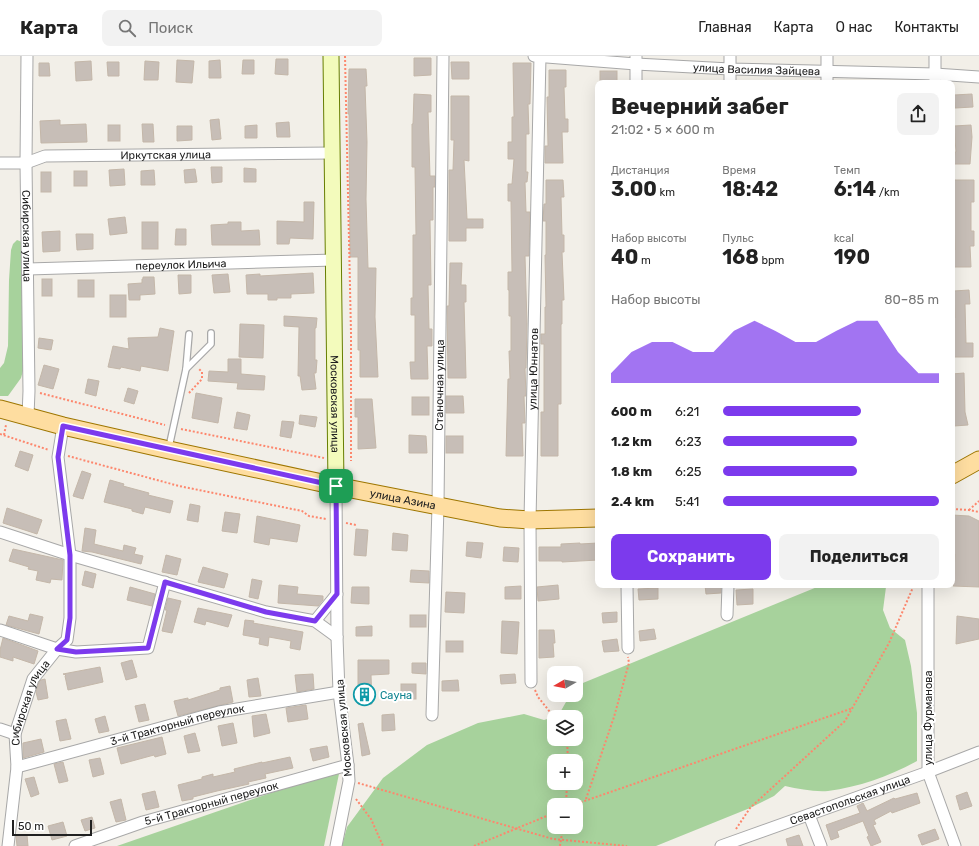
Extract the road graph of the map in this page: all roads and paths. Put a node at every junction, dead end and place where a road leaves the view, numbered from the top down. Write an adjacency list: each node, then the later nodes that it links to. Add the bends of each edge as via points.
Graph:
1 (27, 56): 20 (street, Сибирская улица)
2 (331, 56): 18 (street, Московская улица)
3 (345, 56): 37 (path)
4 (443, 56): 42 (street, Станочная улица)
5 (534, 56): 6 (street, улица Василия Зайцева)
6 (540, 56): 10 (street, улица Василия Зайцева); 47 (street, улица Юннатов)
7 (730, 56): 11 (street)
8 (827, 56): 12 (street)
9 (936, 56): 14 (street)
10 (636, 60): 11 (street, улица Василия Зайцева); 15 (street)
11 (730, 69): 12 (street, улица Василия Зайцева); 16 (street)
12 (827, 71): 14 (street, улица Василия Зайцева); 17 (street)
13 (979, 76): 14 (street, улица Василия Зайцева)
14 (935, 78)
15 (636, 80)
16 (730, 80)
17 (827, 80)
18 (332, 153): 20 (street, Иркутская улица, via 45,156); 21 (street, Московская улица)
19 (0, 163): 20 (street, Иркутская улица)
20 (26, 163): 22 (street, Сибирская улица)
21 (334, 260): 22 (street, переулок Ильича); 40 (street, Московская улица)
22 (28, 268): 26 (street, Сибирская улица)
23 (211, 333): 25 (lane, via 211,344)
24 (189, 334): 25 (lane)
25 (186, 369): 27 (lane); 27 (path, via 198,368 202,372 202,379)
26 (29, 391): 29 (street, Сибирская улица); 31 (path)
27 (178, 404): 31 (lane)
28 (5, 410): 29 (main road, улица Азина); 33 (path)
29 (28, 416): 30 (main road, улица Азина)
30 (63, 426): 34 (main road, улица Азина); 35 (street, Сибирская улица)
31 (173, 428): 34 (lane); 36 (path)
32 (0, 434): 33 (path)
33 (4, 435): 35 (path)
34 (169, 450): 40 (main road, улица Азина)
35 (59, 454): 48 (path, via 180,486 302,511 309,516); 51 (street, Сибирская улица)
36 (325, 458)
37 (351, 460)
38 (979, 460): 39 (main road)
39 (955, 473)
40 (336, 486): 42 (main road, улица Азина); 48 (street, Московская улица)
41 (979, 501): 44 (path)
42 (438, 506): 47 (main road, улица Азина, via 500,518); 68 (street, Станочная улица)
43 (955, 509): 44 (path)
44 (969, 510): 45 (path)
45 (979, 512)
46 (595, 518): 47 (main road, улица Азина)
47 (530, 520): 64 (street, улица Юннатов)
48 (337, 522): 49 (path); 57 (street, Московская улица)
49 (356, 525)
50 (0, 532): 51 (street)
51 (70, 555): 52 (street); 63 (street, Сибирская улица, via 70,618 67,640)
52 (165, 582): 59 (street, via 266,612); 63 (street, via 148,648 76,652)
53 (626, 588): 62 (street)
54 (728, 588): 58 (street)
55 (913, 588): 66 (path, via 889,643)
56 (928, 588): 74 (street, улица Фурманова)
57 (337, 594): 59 (street); 61 (street, Московская улица)
58 (727, 615)
59 (315, 621): 61 (street)
60 (0, 630): 63 (street)
61 (337, 637): 65 (street, Московская улица)
62 (628, 648): 76 (path, via 629,662 614,717)
63 (57, 649): 70 (street, Сибирская улица, via 33,679)
64 (531, 682): 67 (path)
65 (339, 692): 72 (street, Московская улица); 73 (street, 3-й Тракторный переулок, via 219,712)
66 (852, 708): 76 (path); 84 (path, via 845,721 750,808)
67 (548, 710)
68 (432, 715)
69 (0, 729): 70 (street)
70 (15, 734): 73 (street, Сибирская улица)
71 (979, 752): 74 (street, Севастопольская улица)
72 (348, 765): 75 (street, Московская улица); 85 (street, 5-й Тракторный переулок, via 143,822)
73 (17, 767): 82 (street, Сибирская улица)
74 (928, 772): 78 (street, Севастопольская улица); 92 (street, улица Фурманова)
75 (348, 785): 80 (path); 86 (street, Московская улица); 87 (path, via 371,819)
76 (586, 800): 77 (path)
77 (583, 801)
78 (809, 814): 84 (street, Севастопольская улица); 91 (street)
79 (547, 816): 80 (path)
80 (516, 828): 83 (path); 88 (path)
81 (562, 834): 83 (path)
82 (6, 838)
83 (561, 840): 89 (path); 90 (path)
84 (724, 845)
85 (75, 846)
86 (336, 846)
87 (383, 846)
88 (474, 846)
89 (560, 846)
90 (627, 846)
91 (821, 846)
92 (955, 846)

